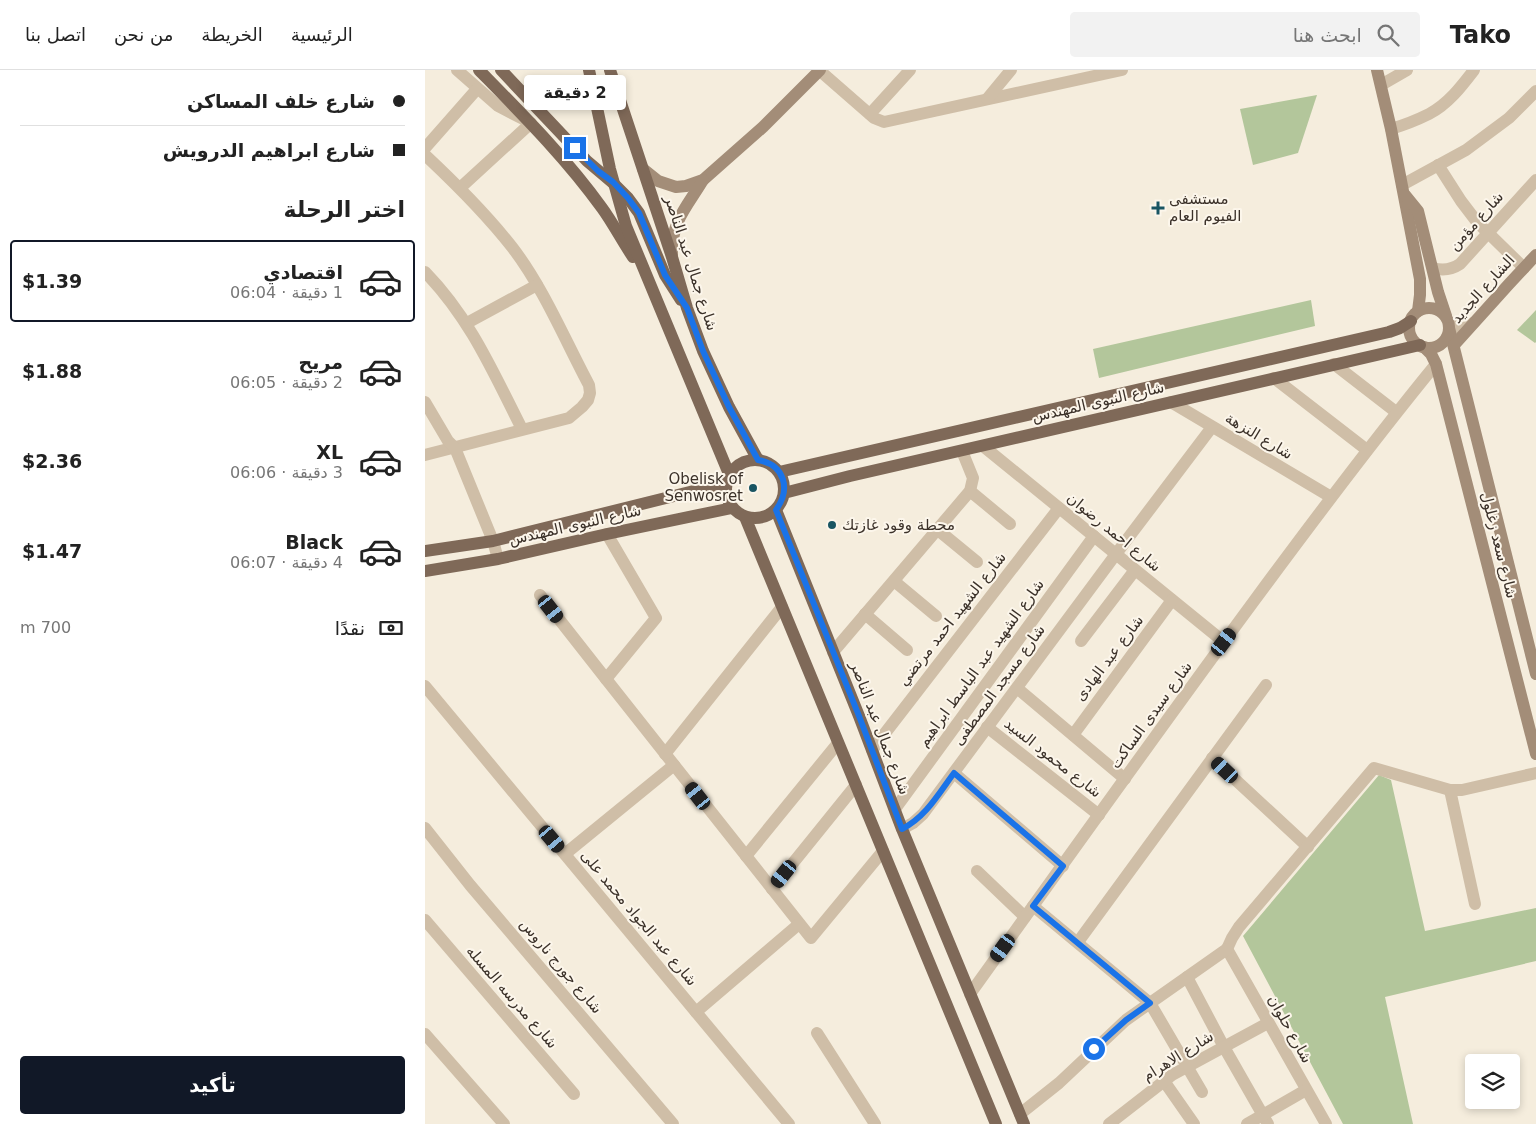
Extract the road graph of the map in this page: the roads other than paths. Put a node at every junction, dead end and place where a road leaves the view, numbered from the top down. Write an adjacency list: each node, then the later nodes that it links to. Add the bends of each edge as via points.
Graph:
1 (457, 70): 16 (street)
2 (479, 70): 20 (main road)
3 (501, 70): 28 (main road, via 587,161)
4 (589, 70): 28 (main road)
5 (610, 70): 25 (main road, شارع جمال عبد الناصر)
6 (819, 70): 19 (street); 26 (main road, via 763,127)
7 (910, 70): 19 (street)
8 (1011, 70): 18 (street)
9 (1081, 70): 14 (street)
10 (1121, 70): 14 (street)
11 (1377, 70): 15 (main road, شارع سعد زغلول)
12 (1407, 70): 15 (street)
13 (1475, 70): 21 (street, via 1440,107)
14 (1072, 80): 18 (street)
15 (1381, 85): 21 (main road, شارع سعد زغلول)
16 (477, 89): 20 (street, via 498,106); 22 (street)
17 (1536, 91): 24 (street, via 1488,135)
18 (987, 99): 19 (street, via 887,122)
19 (870, 114)
20 (531, 123): 29 (street); 38 (main road, via 603,208)
21 (1391, 129): 30 (main road, شارع سعد زغلول)
22 (425, 148)
23 (425, 155): 29 (street)
24 (1438, 165): 30 (street); 31 (street)
25 (643, 169): 26 (main road, via 658,181 676,187); 33 (main road, شارع جمال عبد الناصر)
26 (703, 180): 33 (main road, via 681,214 673,235)
27 (1536, 180): 31 (street, شارع مؤمن)
28 (613, 182): 38 (main road, via 626,226); 39 (main road, via 639,213 665,275)
29 (460, 188): 37 (street, via 513,248)
30 (1403, 189): 34 (main road, شارع سعد زغلول, via 1418,211); 40 (main road, شارع سعد زغلول, via 1420,279 1421,295)
31 (1488, 234): 34 (street, شارع مؤمن, via 1460,264 1445,270); 35 (street)
32 (1536, 256): 35 (main road, الشارع الجديد)
33 (672, 257): 39 (main road, شارع جمال عبد الناصر)
34 (1433, 268): 41 (main road, شارع سعد زغلول)
35 (1523, 268): 42 (main road, الشارع الجديد)
36 (425, 272): 43 (street)
37 (537, 285): 43 (street); 59 (street, via 589,385 590,393 582,408 569,418)
38 (653, 291): 49 (main road)
39 (687, 308): 46 (main road, شارع جمال عبد الناصر)
40 (1414, 316): 41 (main road, via 1424,308 1436,309); 45 (main road, via 1409,326 1412,338); 47 (main road, شارع النبوى المهندس, via 1400,328 1389,332)
41 (1448, 322): 42 (street, via 1456,328 1465,328); 44 (main road, شارع سعد زغلول); 45 (main road, via 1447,338 1434,347)
42 (1473, 323): 44 (main road, الشارع الجديد)
43 (467, 324): 59 (street)
44 (1454, 345): 85 (main road, شارع سعد زغلول)
45 (1422, 346): 50 (main road, شارع النبوى المهندس); 51 (main road, شارع سعد زغلول)
46 (703, 351): 49 (main road, via 695,361); 66 (main road, شارع جمال عبد الناصر)
47 (1301, 352): 48 (main road, شارع النبوى المهندس); 52 (main road)
48 (1276, 358): 53 (main road); 57 (main road, شارع النبوى المهندس)
49 (683, 360): 68 (main road)
50 (1333, 364): 52 (main road, شارع النبوى المهندس); 56 (street)
51 (1436, 364): 56 (street, شارع سيدى الساكت); 88 (main road, شارع سعد زغلول)
52 (1305, 371): 53 (main road, شارع النبوى المهندس)
53 (1277, 378): 55 (main road, شارع النبوى المهندس); 64 (street)
54 (425, 402): 62 (street)
55 (1171, 402): 58 (street, شارع النزهة); 60 (main road, شارع النبوى المهندس)
56 (1396, 412): 64 (street, شارع سيدى الساكت)
57 (1032, 414): 60 (main road); 67 (main road, شارع النبوى المهندس)
58 (1213, 427): 71 (street, شارع النزهة); 82 (street, شارع مسجد المصطفى)
59 (522, 429): 62 (street)
60 (1034, 434): 61 (main road, شارع النبوى المهندس)
61 (983, 446): 63 (main road, شارع النبوى المهندس); 73 (street, شارع احمد رضوان)
62 (455, 448): 65 (street); 80 (street)
63 (963, 450): 69 (street, via 973,478); 70 (main road, شارع النبوى المهندس)
64 (1367, 450): 71 (street, شارع سيدى الساكت)
65 (425, 455)
66 (758, 460): 67 (main road, via 770,463); 68 (main road, via 742,462)
67 (779, 472): 70 (main road)
68 (728, 478): 72 (main road, via 725,492); 80 (main road, شارع النبوى المهندس)
69 (970, 491): 76 (street); 77 (street)
70 (784, 493): 74 (main road)
71 (1331, 497): 96 (street, شارع سيدى الساكت)
72 (732, 508): 75 (main road); 78 (main road, شارع النبوى المهندس)
73 (1059, 508): 79 (street, شارع احمد رضوان); 107 (street, شارع الشهيد احمد مرتضي)
74 (776, 510): 75 (main road, via 761,518); 98 (main road, شارع جمال عبد الناصر)
75 (745, 517): 92 (main road)
76 (1010, 524)
77 (938, 530): 84 (street); 89 (street)
78 (607, 534): 83 (main road, شارع النبوى المهندس); 100 (street, via 656,618)
79 (1093, 536): 82 (street, شارع احمد رضوان); 117 (street, شارع الشهيد عبد الباسط ابراهيم)
80 (493, 541): 81 (main road, شارع النبوى المهندس); 83 (street)
81 (425, 551)
82 (1116, 554): 86 (street, شارع احمد رضوان); 103 (street, شارع مسجد المصطفى)
83 (499, 559): 87 (main road, شارع النبوى المهندس)
84 (977, 562)
85 (1509, 566): 88 (main road); 99 (main road, شارع سعد زغلول)
86 (1135, 570): 91 (street, شارع احمد رضوان); 95 (street)
87 (425, 571)
88 (1488, 571): 109 (main road, شارع سعد زغلول)
89 (894, 581): 93 (street); 94 (street)
90 (540, 595): 100 (street)
91 (1172, 600): 96 (street, شارع احمد رضوان); 105 (street, شارع عبد الهادى)
92 (782, 607): 106 (main road); 108 (street)
93 (865, 614): 97 (street); 98 (street)
94 (936, 616)
95 (1081, 641)
96 (1224, 642): 114 (street, شارع سيدى الساكت)
97 (907, 650)
98 (833, 652): 107 (main road, شارع جمال عبد الناصر)
99 (1536, 674)
100 (605, 679): 108 (street)
101 (1266, 685): 110 (street)
102 (425, 686): 123 (street, شارع عبد الجواد محمد على)
103 (1017, 688): 104 (street, شارع مسجد المصطفى); 105 (street)
104 (987, 727): 112 (street, شارع مسجد المصطفى); 118 (street, شارع محمود السيد)
105 (1073, 735): 114 (street)
106 (838, 743): 115 (main road); 124 (street)
107 (871, 750): 117 (main road, شارع جمال عبد الناصر)
108 (665, 754): 111 (street)
109 (1536, 754)
110 (1212, 758): 121 (street); 133 (street)
111 (674, 765): 123 (street); 124 (street)
112 (954, 773): 120 (street, شارع مسجد المصطفى, via 923,814); 125 (street)
113 (1536, 773): 116 (street)
114 (1125, 779): 118 (street, شارع سيدى الساكت)
115 (856, 785): 122 (main road); 127 (street)
116 (1450, 790): 121 (street, via 1375,768); 128 (street)
117 (895, 809): 120 (main road, شارع جمال عبد الناصر)
118 (1099, 815): 125 (street, شارع سيدى الساكت)
119 (425, 828): 151 (street, شارع جورج ناروس)
120 (902, 829): 136 (main road, شارع جمال عبد الناصر)
121 (1308, 846): 134 (street, via 1239,927)
122 (883, 851): 132 (street, via 811,938); 154 (main road)
123 (565, 854): 138 (street, شارع عبد الجواد محمد على)
124 (746, 856): 127 (street)
125 (1063, 866): 129 (street, شارع سيدى الساكت)
126 (977, 871): 130 (street)
127 (772, 889): 132 (street)
128 (1475, 904)
129 (1033, 906): 130 (street, شارع سيدى الساكت); 133 (street)
130 (1025, 917): 136 (street, شارع سيدى الساكت)
131 (425, 920): 147 (street, شارع مدرسه المسله)
132 (799, 924): 138 (street)
133 (1078, 942): 137 (street)
134 (1227, 949): 135 (street); 139 (street, شارع حلوان)
135 (1187, 977): 137 (street); 142 (street)
136 (970, 994): 148 (main road, شارع جمال عبد الناصر)
137 (1150, 1003): 143 (street); 148 (street, via 1116,1028)
138 (696, 1012): 152 (street, شارع عبد الجواد محمد على)
139 (1269, 1023): 142 (street, شارع الاهرام); 145 (street, شارع حلوان)
140 (817, 1033): 153 (street)
141 (425, 1034): 150 (street)
142 (1224, 1047): 143 (street, شارع الاهرام); 149 (street)
143 (1187, 1067): 144 (street, شارع الاهرام); 146 (street)
144 (1164, 1081): 155 (street, شارع الاهرام); 156 (street)
145 (1306, 1090): 149 (street); 158 (street, شارع حلوان)
146 (1202, 1092)
147 (574, 1094)
148 (1022, 1119)
149 (1265, 1119): 157 (street)
150 (504, 1124)
151 (673, 1124)
152 (789, 1124)
153 (875, 1124)
154 (996, 1124)
155 (1109, 1124)
156 (1194, 1124)
157 (1247, 1124)
158 (1325, 1124)

